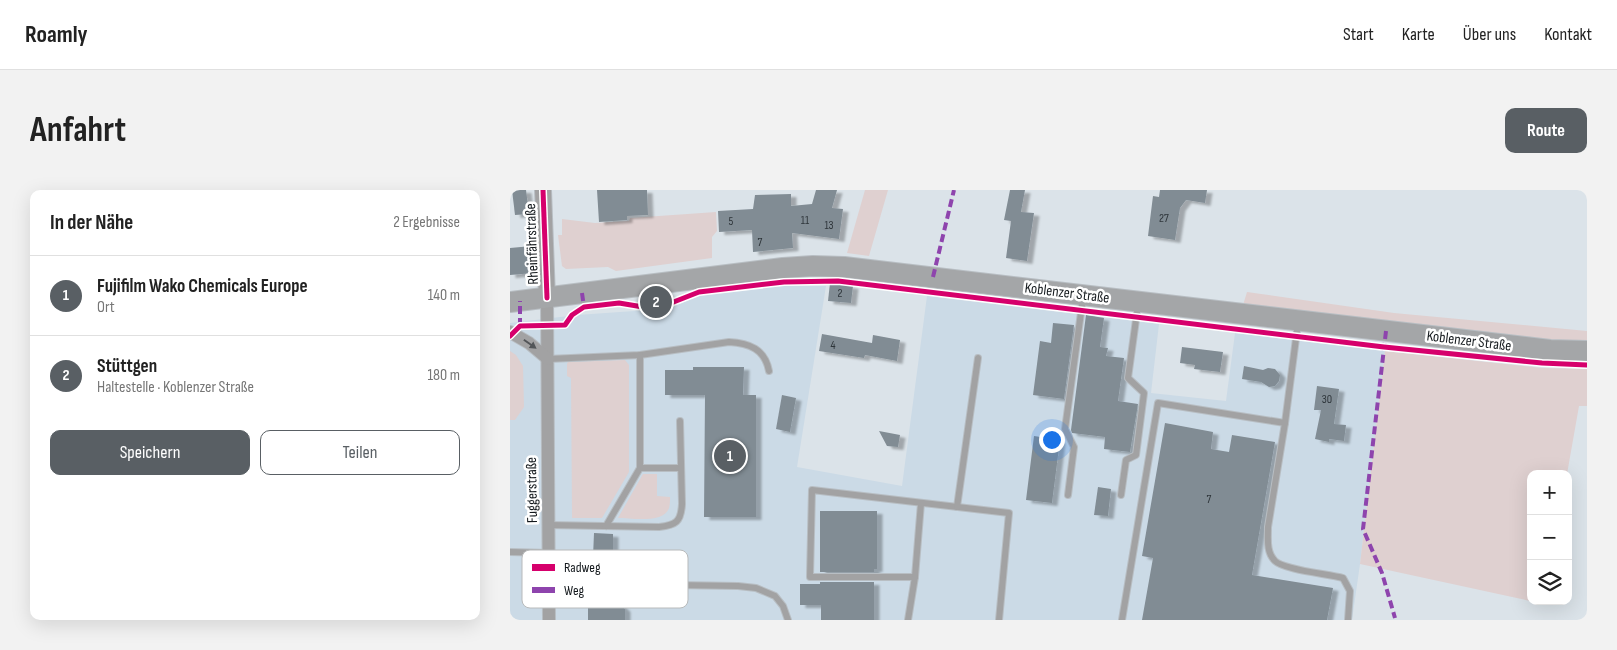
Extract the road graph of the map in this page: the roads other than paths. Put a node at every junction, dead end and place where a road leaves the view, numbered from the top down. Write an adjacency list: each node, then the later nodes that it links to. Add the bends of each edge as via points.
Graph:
1 (543, 190): 3 (street, Rheinfährstraße)
2 (1084, 295): 3 (main road, Koblenzer Straße, via 813,266); 4 (main road, Koblenzer Straße); 17 (lane, via 1065,429 1074,447)
3 (547, 298): 5 (main road, Koblenzer Straße); 11 (street, Fuggerstraße)
4 (1139, 301): 6 (main road, Koblenzer Straße); 18 (lane, via 1128,378 1144,393 1136,456 1126,460)
5 (510, 302)
6 (1298, 320): 8 (main road, Koblenzer Straße, via 1550,350); 14 (lane)
7 (510, 332): 11 (street, one-way to 11)
8 (1587, 351)
9 (640, 356): 11 (lane); 12 (lane, via 741,342 759,349); 15 (lane)
10 (978, 358): 20 (lane)
11 (548, 359): 21 (street, Fuggerstraße)
12 (769, 371)
13 (680, 421): 16 (lane)
14 (1284, 423): 29 (lane, via 1158,403); 30 (lane, via 1268,527 1270,553 1276,562 1290,568 1343,578 1350,591)
15 (640, 468): 16 (lane); 22 (lane)
16 (681, 468): 22 (lane, via 681,514 671,526)
17 (1068, 495)
18 (1121, 495)
19 (921, 503): 20 (lane); 24 (lane); 24 (lane, via 812,490 810,577)
20 (957, 507): 28 (lane, via 1009,513)
21 (548, 525): 22 (lane); 23 (street, Fuggerstraße)
22 (606, 526)
23 (548, 550)
24 (915, 577): 27 (lane)
25 (688, 585): 26 (lane, via 756,588 775,596)
26 (788, 620)
27 (908, 620)
28 (999, 620)
29 (1122, 620)
30 (1348, 620)

